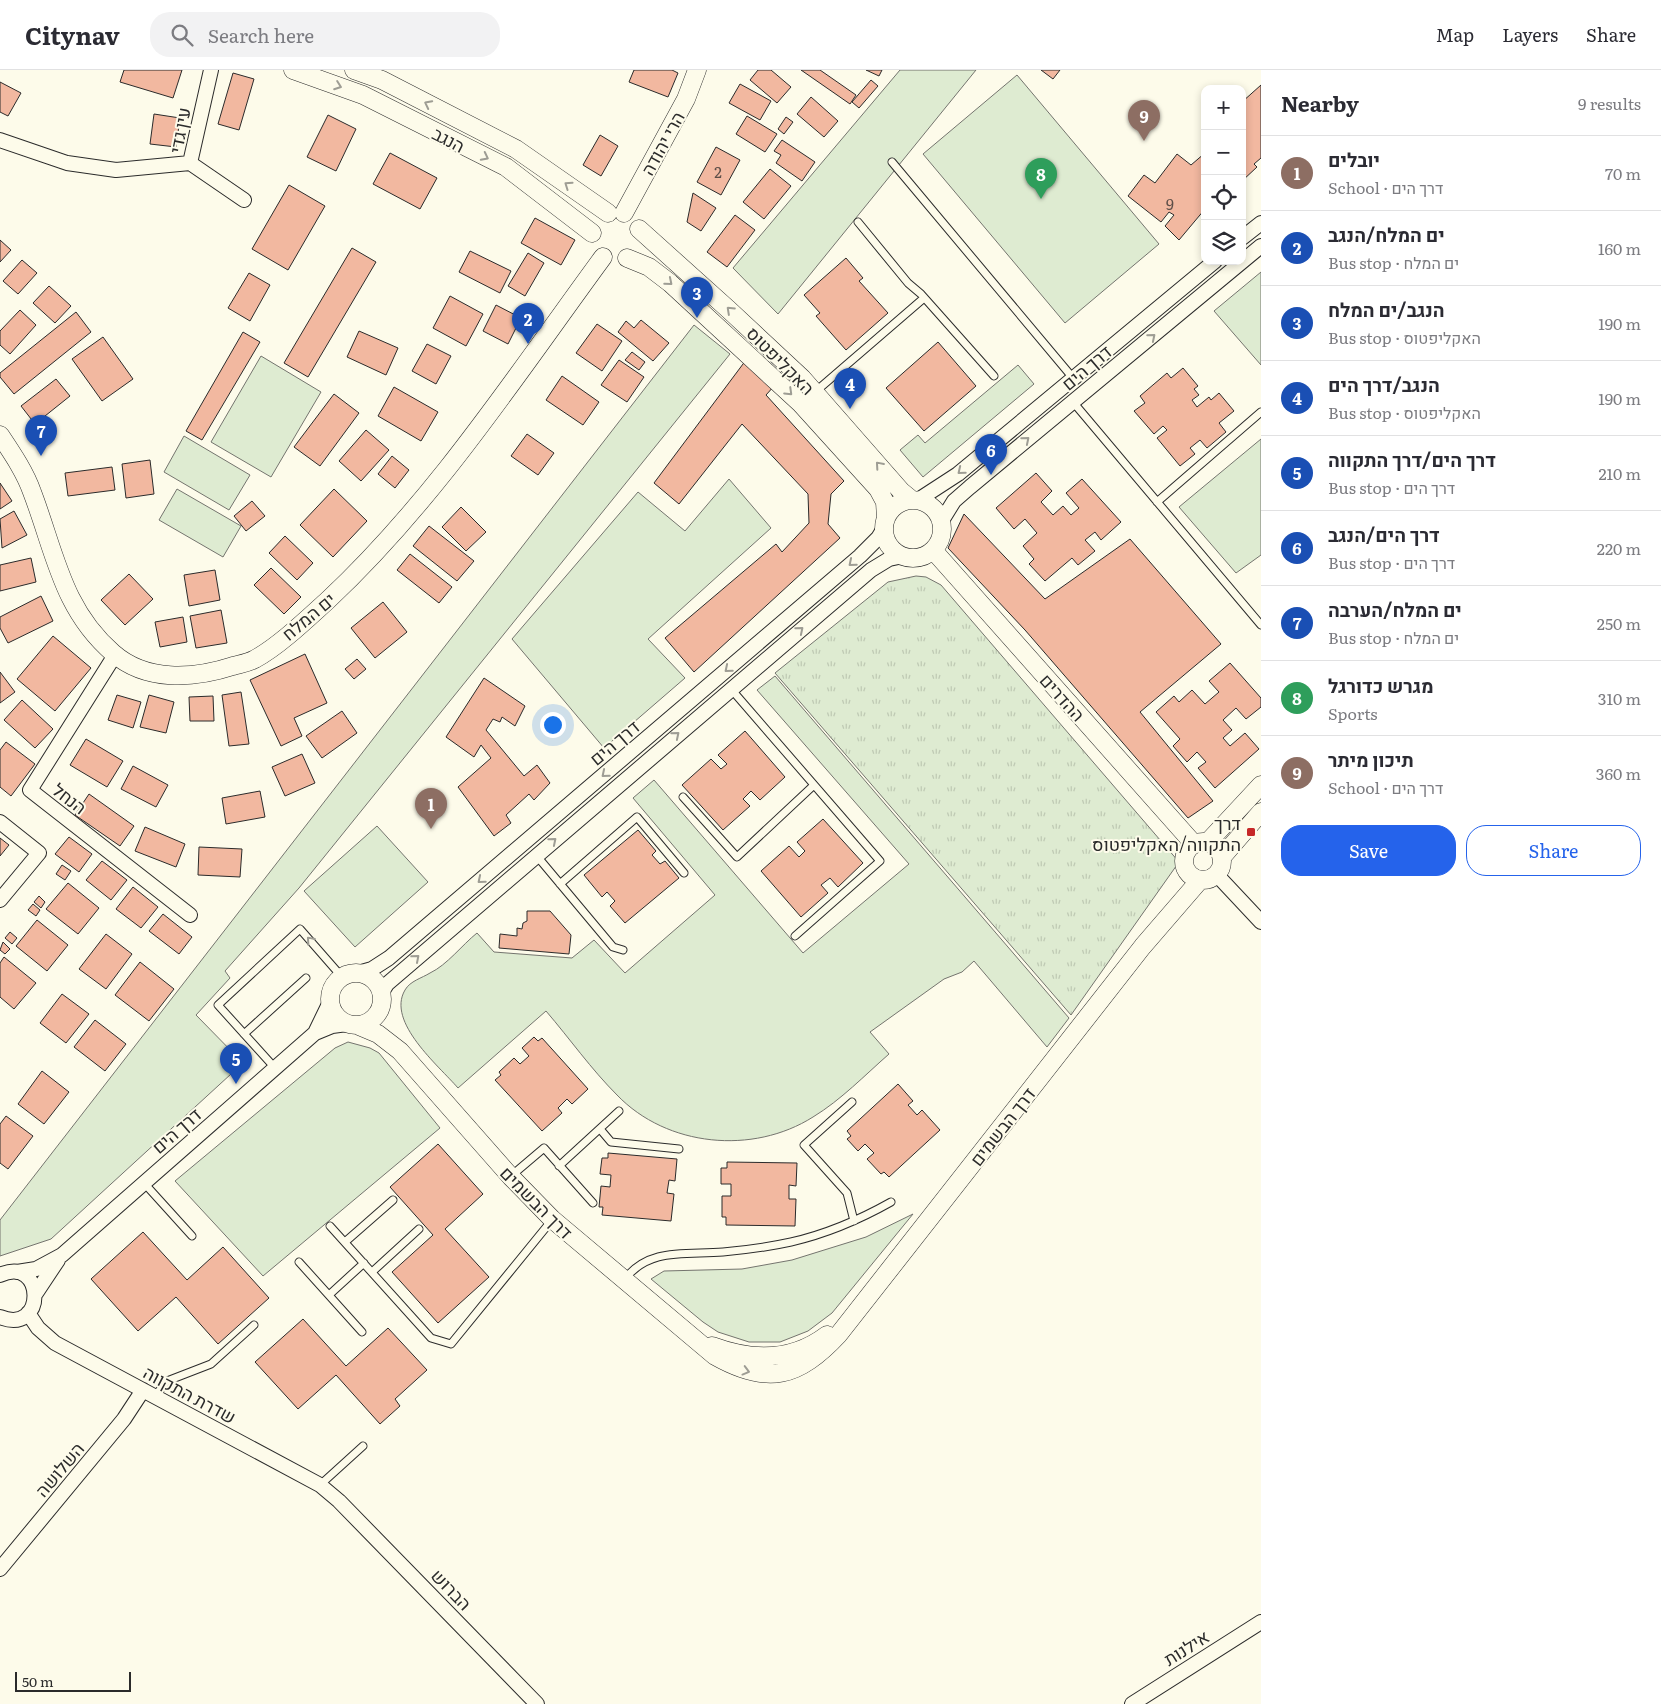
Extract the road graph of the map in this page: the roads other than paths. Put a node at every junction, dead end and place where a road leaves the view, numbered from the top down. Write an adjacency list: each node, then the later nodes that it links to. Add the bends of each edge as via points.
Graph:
1 (211, 70): 7 (street, עין גדי)
2 (292, 70): 13 (street, הנגב, one-way to 13, via 363,95 506,168)
3 (354, 70): 9 (street, הנגב, one-way to 3, via 516,149 382,80)
4 (696, 70): 9 (street, הרי יהודה, via 686,99)
5 (0, 140): 7 (street, via 66,163 108,169)
6 (892, 162): 21 (lane)
7 (190, 163): 8 (street, עין גדי)
8 (244, 200)
9 (616, 213): 12 (street, via 636,222); 13 (street, via 596,222)
10 (858, 222): 19 (lane)
11 (1261, 223): 14 (street)
12 (639, 229): 17 (street, via 638,246); 22 (street, האקליפטוס, one-way to 12)
13 (592, 232): 16 (street, via 593,244)
14 (1246, 235)
15 (1261, 246): 23 (street, דרך הים, one-way to 15)
16 (603, 257): 17 (street, via 611,260); 33 (street, ים המלח, via 464,446 370,560 304,622 255,659 211,673 177,677 142,670)
17 (627, 258): 29 (street, האקליפטוס, one-way to 29, via 649,267 670,283 801,404 878,489 885,502)
18 (1210, 265): 21 (street, דרך הים)
19 (924, 298): 20 (lane); 22 (lane)
20 (994, 376)
21 (1073, 378): 26 (street, דרך הים, one-way to 26, via 958,474)
22 (814, 392): 26 (street, האקליפטוס, one-way to 22, via 901,490)
23 (1073, 402): 27 (lane); 28 (street, דרך הים, one-way to 23, via 954,501)
24 (1261, 412): 27 (lane)
25 (0, 435): 33 (street, ים המלח, via 32,490 66,590 87,628)
26 (915, 500): 28 (street, via 932,506); 29 (street, via 894,507)
27 (1157, 502): 32 (lane)
28 (941, 522): 30 (street, via 942,535)
29 (885, 523): 31 (street, via 889,545); 51 (street, דרך הים, one-way to 51, via 878,538 860,556 389,958 372,969)
30 (933, 550): 31 (street, via 916,558); 40 (street, ההדרים)
31 (903, 556): 34 (street, דרך הים, one-way to 31, via 871,570 889,559)
32 (1261, 626)
33 (114, 655): 47 (street, הנחל, via 30,790)
34 (731, 689): 35 (lane); 41 (street, דרך הים, one-way to 34)
35 (814, 785): 37 (lane, via 737,857); 49 (lane, via 880,861)
36 (1261, 785): 40 (street)
37 (683, 797)
38 (1261, 812): 42 (street)
39 (0, 822): 46 (street, via 39,853)
40 (1201, 843): 42 (street, via 1217,847); 44 (street, via 1184,858 1183,863)
41 (536, 855): 45 (lane); 53 (street, דרך הים, one-way to 41, via 387,984)
42 (1222, 857): 44 (street, via 1222,863)
43 (684, 873): 45 (lane, via 637,817)
44 (1202, 876): 48 (street); 82 (street, דרך הבשמים, via 1142,946 861,1304 821,1340 791,1354 755,1357 735,1354 691,1336)
45 (560, 884): 50 (lane, via 612,947)
46 (0, 900)
47 (190, 915)
48 (1261, 922)
49 (795, 936)
50 (623, 950)
51 (350, 975): 53 (street, via 373,978); 54 (street, via 332,990); 57 (lane, one-way to 57, via 300,929 218,1005)
52 (306, 978): 57 (lane)
53 (382, 1000): 55 (street, via 371,1022); 58 (street, דרך הבשמים, via 391,1037)
54 (330, 1002): 55 (street, via 334,1014); 56 (street, דרך הים)
55 (353, 1025): 56 (street, דרך הים, via 332,1026); 58 (street, דרך הבשמים, via 378,1034)
56 (315, 1033): 59 (street, דרך הים)
57 (244, 1034): 59 (lane)
58 (400, 1051): 65 (street, דרך הבשמים)
59 (275, 1068): 66 (street, דרך הים)
60 (852, 1102): 71 (lane, via 804,1145 847,1193)
61 (619, 1111): 62 (lane)
62 (600, 1129): 63 (lane, via 611,1142); 64 (lane)
63 (679, 1149)
64 (559, 1166): 65 (lane, via 544,1148); 69 (lane)
65 (511, 1177): 70 (street, דרך הבשמים)
66 (144, 1183): 74 (lane); 76 (street, דרך הים)
67 (394, 1200): 75 (lane)
68 (891, 1202): 71 (lane)
69 (592, 1203)
70 (552, 1219): 80 (lane, via 450,1344 431,1338); 82 (street, דרך הבשמים)
71 (854, 1221): 82 (lane, via 771,1246 660,1255 640,1264)
72 (330, 1226): 75 (lane)
73 (419, 1229): 80 (lane)
74 (192, 1236)
75 (345, 1242): 78 (lane)
76 (62, 1255): 79 (street, דרך הים, via 36,1269); 83 (street, דרך הים)
77 (299, 1262): 84 (lane)
78 (364, 1263): 80 (lane); 84 (lane)
79 (17, 1272): 81 (street, דרך הים); 83 (street, via 30,1279)
80 (372, 1272)
81 (0, 1275)
82 (624, 1281)
83 (36, 1293): 85 (street, דרך הים)
84 (329, 1295): 88 (lane)
85 (28, 1313): 86 (street, via 14,1320); 89 (street, שדרת התקווה, via 38,1328 55,1342)
86 (0, 1317)
87 (254, 1325): 89 (lane, via 211,1364 166,1381)
88 (362, 1332)
89 (149, 1393): 91 (street, שדרת התקווה); 93 (street, השלושה)
90 (362, 1446): 91 (lane)
91 (320, 1485): 92 (street, שדרת התקווה)
92 (339, 1501): 95 (street, הברוש)
93 (0, 1569)
94 (1261, 1622): 96 (street, אילנות)
95 (537, 1704)
96 (1132, 1704)

